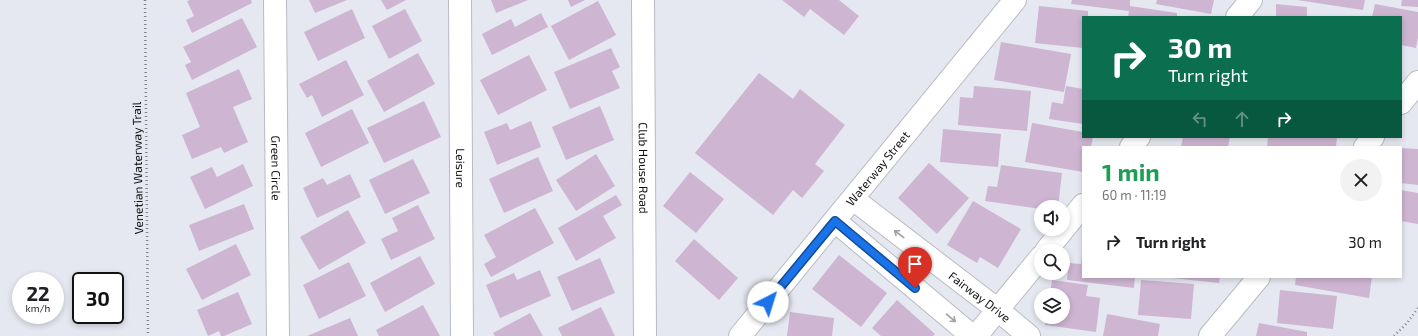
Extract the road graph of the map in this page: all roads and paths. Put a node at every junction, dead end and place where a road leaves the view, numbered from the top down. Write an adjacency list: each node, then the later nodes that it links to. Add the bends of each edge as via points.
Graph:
1 (145, 0): 22 (path, Venetian Waterway Trail)
2 (275, 0): 23 (street, Green Circle)
3 (460, 0): 24 (street, Leisure)
4 (643, 0): 25 (street, Club House Road)
5 (1015, 0): 14 (street, Waterway Street)
6 (1251, 0): 7 (street)
7 (1238, 16)
8 (1418, 82): 9 (street)
9 (1402, 102)
10 (1138, 138): 12 (street)
11 (1372, 138): 13 (street)
12 (1131, 146)
13 (1366, 146)
14 (853, 199): 16 (street, Waterway Street); 21 (street, Fairway Drive, one-way to 14)
15 (1082, 206): 17 (street)
16 (835, 221): 26 (street, Waterway Street); 27 (street, one-way to 27)
17 (1052, 244)
18 (1034, 266): 21 (street)
19 (1258, 278): 30 (street)
20 (1418, 308): 31 (path)
21 (998, 310): 28 (street); 29 (street, Fairway Drive)
22 (148, 336)
23 (278, 336)
24 (462, 336)
25 (645, 336)
26 (740, 336)
27 (972, 336)
28 (976, 336)
29 (1029, 336)
30 (1210, 336)
31 (1394, 336)

